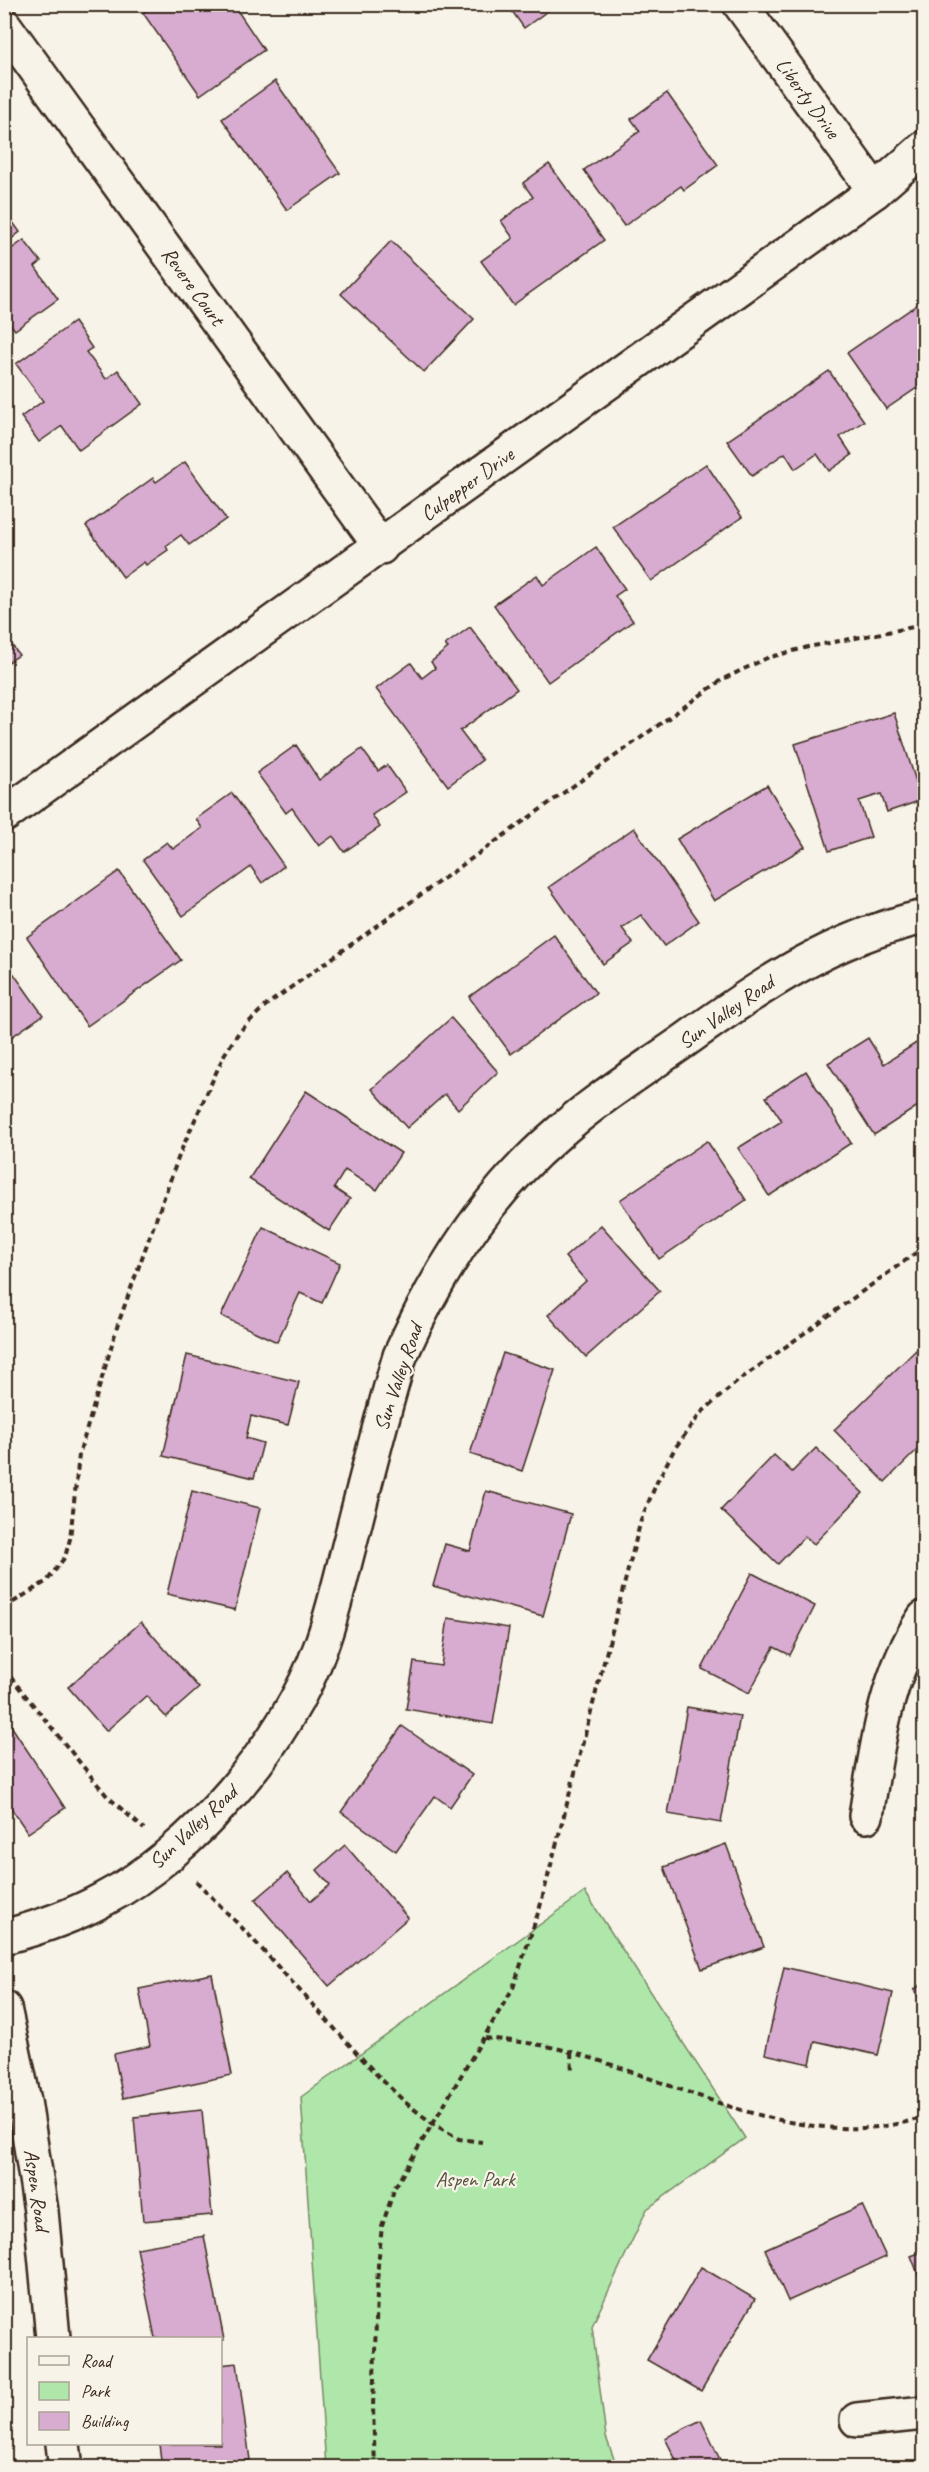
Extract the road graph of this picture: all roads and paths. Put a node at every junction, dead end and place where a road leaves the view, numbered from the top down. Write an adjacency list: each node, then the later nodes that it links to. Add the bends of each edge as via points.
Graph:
1 (740, 4): 4 (street, Liberty Drive)
2 (4, 25): 5 (street, Revere Court)
3 (924, 148): 4 (street, Culpepper Drive)
4 (875, 191): 5 (street, Culpepper Drive)
5 (381, 547): 7 (street, Culpepper Drive)
6 (924, 626): 10 (path, via 777,655 723,679 265,1006 239,1032 224,1054 180,1153 118,1324 79,1455 65,1557 47,1581)
7 (4, 814)
8 (924, 916): 14 (street, Sun Valley Road, via 827,950 738,1001 555,1135 485,1209 445,1265 400,1356 324,1636 307,1680 289,1715 243,1780)
9 (924, 1247): 17 (path, via 738,1381 701,1413 675,1448 641,1520 540,1907 513,1989)
10 (4, 1608)
11 (924, 1618): 13 (street, via 889,1691)
12 (4, 1670): 14 (path, via 107,1796)
13 (866, 1816)
14 (168, 1855): 15 (street, Sun Valley Road, via 104,1900 51,1923); 21 (path, via 247,1933 378,2076)
15 (4, 1937)
16 (4, 2008): 23 (street, Aspen Road, via 41,2211)
17 (486, 2038): 18 (path); 21 (path)
18 (571, 2052): 19 (path); 20 (path, via 758,2115 808,2125 852,2128 900,2124)
19 (572, 2072)
20 (924, 2117)
21 (432, 2123): 22 (path, via 459,2139); 28 (path, via 395,2187 382,2226 373,2407)
22 (482, 2142)
23 (53, 2337)
24 (924, 2413): 25 (street)
25 (857, 2420)
26 (63, 2445): 27 (street)
27 (66, 2468)
28 (375, 2468)

